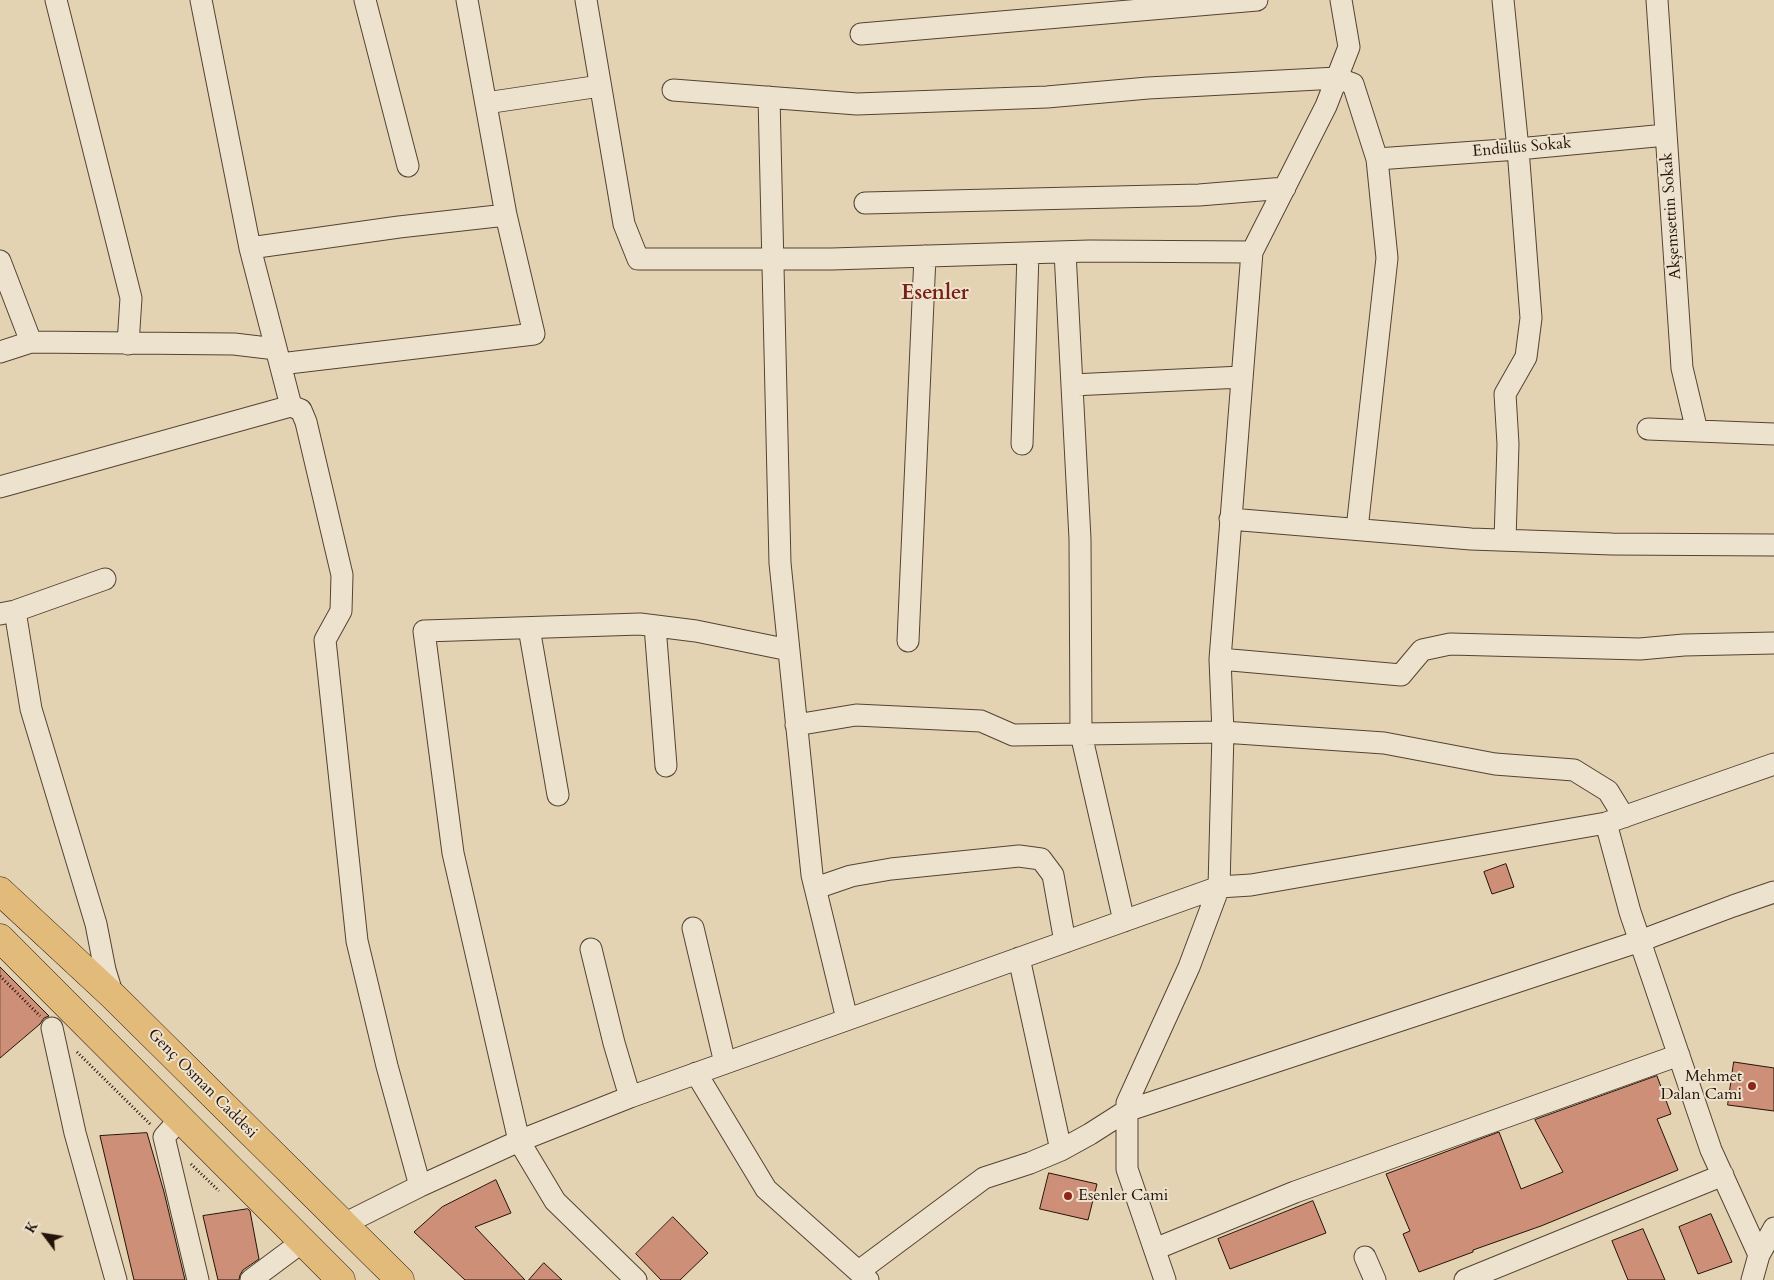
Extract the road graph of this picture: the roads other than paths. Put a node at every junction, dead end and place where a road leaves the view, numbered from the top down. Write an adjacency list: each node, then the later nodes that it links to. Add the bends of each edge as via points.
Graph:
1 (56, 0): 31 (street, via 131,298)
2 (201, 0): 23 (street)
3 (365, 0): 19 (street)
4 (467, 0): 15 (street)
5 (586, 0): 12 (street)
6 (1257, 0): 10 (street)
7 (1341, 0): 11 (street, via 1349,47)
8 (1503, 0): 17 (street)
9 (1657, 0): 16 (street, Akşemsettin Sokak)
10 (861, 34)
11 (1337, 78): 14 (street, via 1027,98 857,104); 18 (street, via 1353,84); 20 (street)
12 (600, 86): 15 (street); 28 (street, via 624,224 638,259)
13 (673, 90): 14 (street)
14 (769, 97): 28 (street)
15 (486, 103): 22 (street)
16 (1666, 135): 17 (street, Endülüs Sokak); 38 (street, Akşemsettin Sokak, via 1682,368)
17 (1518, 150): 18 (street, Endülüs Sokak); 44 (street, via 1531,318 1526,357 1505,394 1508,444)
18 (1377, 160): 43 (street, via 1387,258)
19 (408, 166)
20 (1284, 188): 21 (street, via 1199,195); 25 (street)
21 (865, 203)
22 (506, 215): 23 (street); 33 (street, via 534,334)
23 (250, 248): 33 (street)
24 (1065, 252): 25 (street); 26 (street); 35 (street)
25 (1252, 252): 34 (street)
26 (1028, 253): 27 (street); 40 (street)
27 (925, 256): 28 (street); 50 (street)
28 (772, 260): 52 (street, via 780,564)
29 (0, 261): 30 (street)
30 (31, 342): 31 (street); 32 (street)
31 (128, 344): 33 (street, via 234,344)
32 (0, 352)
33 (278, 357): 36 (street)
34 (1242, 377): 35 (street); 42 (street)
35 (1072, 385): 56 (street, via 1080,539)
36 (291, 406): 41 (street); 84 (street, via 301,410 306,422 342,575 341,611 325,640 358,941 387,1066)
37 (1648, 429): 38 (street)
38 (1697, 431): 39 (street)
39 (1774, 434)
40 (1022, 444)
41 (0, 487)
42 (1230, 519): 43 (street); 53 (street)
43 (1357, 529): 44 (street)
44 (1505, 540): 45 (street)
45 (1774, 546)
46 (105, 579): 47 (street)
47 (7, 613): 72 (street, via 31,709 96,924)
48 (655, 626): 49 (street); 52 (street); 58 (street)
49 (528, 628): 59 (street); 81 (street, via 424,631 453,853)
50 (908, 641)
51 (1774, 643): 53 (street, via 1640,649 1450,644 1422,650 1402,675)
52 (789, 650): 54 (street)
53 (1220, 659): 55 (street)
54 (796, 725): 56 (street, via 856,715 981,720 1013,735); 62 (street)
55 (1223, 732): 56 (street); 60 (street, via 1384,743 1495,764 1574,770 1608,791); 61 (street)
56 (1081, 734): 65 (street)
57 (1774, 764): 60 (street)
58 (666, 766)
59 (558, 795)
60 (1615, 820): 61 (street, via 1251,886); 68 (street, via 1630,912)
61 (1220, 887): 65 (street); 79 (street)
62 (816, 888): 69 (street, via 851,876 891,869 1019,856 1041,859 1053,875); 73 (street)
63 (0, 891): 72 (main road, Genç Osman Caddesi)
64 (1774, 892): 68 (street)
65 (1124, 921): 69 (street)
66 (693, 928): 76 (street)
67 (0, 938): 80 (main road)
68 (1640, 941): 75 (street); 79 (street)
69 (1065, 942): 71 (street)
70 (591, 949): 78 (street)
71 (1019, 958): 73 (street); 82 (street)
72 (113, 996): 85 (main road, Genç Osman Caddesi)
73 (847, 1019): 76 (street)
74 (52, 1028): 92 (street, via 76,1133)
75 (1679, 1055): 83 (street, via 1711,1150); 88 (street, via 1295,1192)
76 (725, 1063): 77 (street)
77 (696, 1074): 78 (street); 91 (street, via 766,1189)
78 (630, 1097): 81 (street)
79 (1126, 1111): 82 (street); 88 (street, via 1127,1169)
80 (180, 1119): 87 (main road); 93 (street, via 164,1137)
81 (519, 1141): 84 (street); 97 (street, via 555,1201)
82 (1061, 1150): 91 (street, via 984,1178)
83 (1723, 1175): 89 (street); 100 (street)
84 (420, 1186): 85 (street)
85 (344, 1224): 96 (main road, Genç Osman Caddesi)
86 (1774, 1228): 89 (street)
87 (302, 1242): 94 (street); 95 (main road)
88 (1155, 1248): 98 (street)
89 (1760, 1255): 101 (street)
90 (1365, 1257): 99 (street)
91 (864, 1276)
92 (116, 1280)
93 (198, 1280)
94 (251, 1280)
95 (341, 1280)
96 (400, 1280)
97 (636, 1280)
98 (1165, 1280)
99 (1374, 1280)
100 (1465, 1280)
101 (1752, 1280)

